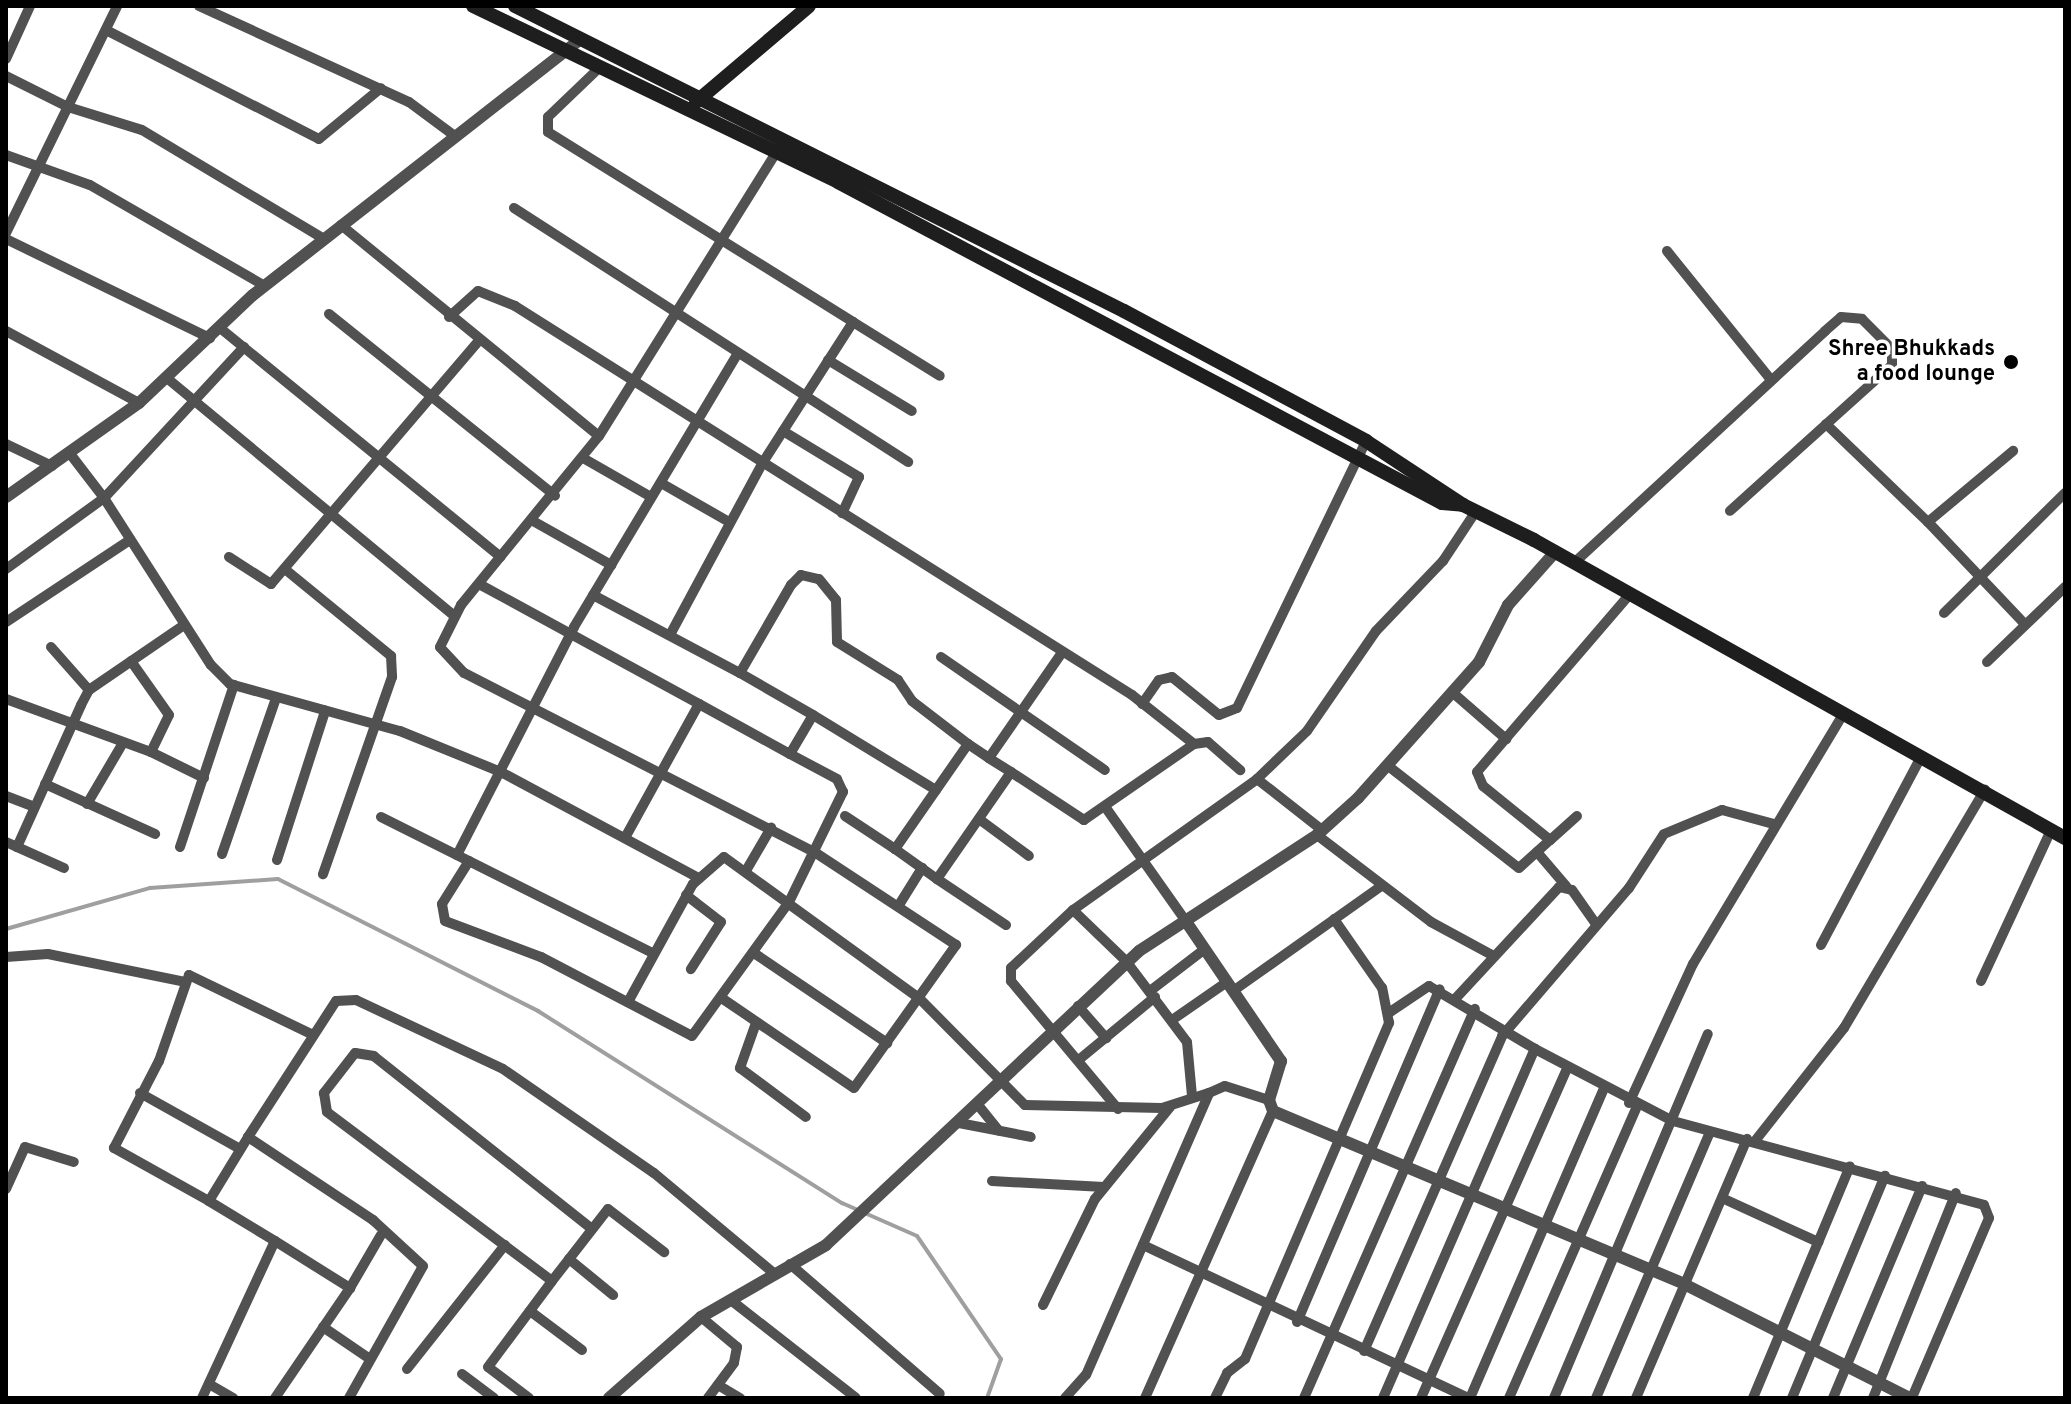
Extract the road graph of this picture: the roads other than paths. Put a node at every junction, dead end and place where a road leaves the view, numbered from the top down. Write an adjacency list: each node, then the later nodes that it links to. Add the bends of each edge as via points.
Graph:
1 (30, 6): 10 (street)
2 (117, 6): 7 (street)
3 (199, 6): 13 (street)
4 (473, 6): 9 (main road)
5 (515, 6): 8 (main road)
6 (809, 6): 14 (main road)
7 (106, 30): 13 (street, via 319,139); 15 (street)
8 (579, 40): 9 (street); 14 (main road)
9 (565, 53): 11 (main road); 17 (street)
10 (6, 59)
11 (598, 69): 16 (main road); 26 (street, via 544,128)
12 (6, 76): 15 (street)
13 (381, 88): 17 (street)
14 (700, 98): 16 (main road); 18 (main road)
15 (68, 107): 21 (street); 25 (street, via 142,130)
16 (686, 109): 19 (main road)
17 (455, 136): 23 (street)
18 (785, 137): 19 (street); 53 (main road)
19 (777, 151): 26 (street); 57 (main road)
20 (6, 155): 21 (street)
21 (40, 167): 24 (street); 28 (street, via 90,185)
22 (514, 208): 30 (street)
23 (341, 225): 25 (street); 31 (street)
24 (6, 236): 35 (street)
25 (324, 239): 28 (street)
26 (722, 243): 30 (street); 32 (street)
27 (1667, 251): 42 (street)
28 (265, 286): 33 (street)
29 (329, 314): 45 (street)
30 (678, 315): 38 (street); 43 (street)
31 (449, 317): 36 (street); 43 (street, via 470,293 493,295)
32 (853, 322): 39 (street); 40 (street)
33 (220, 328): 35 (street); 37 (street)
34 (6, 331): 47 (street)
35 (210, 338): 41 (street)
36 (478, 342): 45 (street); 52 (street)
37 (244, 347): 46 (street); 59 (street)
38 (738, 353): 44 (street); 49 (street)
39 (828, 360): 44 (street); 48 (street)
40 (940, 376)
41 (168, 379): 46 (street); 47 (street)
42 (1771, 380): 50 (street, via 1841,317 1862,319 1895,357); 80 (street)
43 (633, 383): 49 (street); 52 (street)
44 (805, 396): 51 (street); 60 (street)
45 (433, 398): 59 (street); 65 (street)
46 (200, 402): 68 (street); 72 (street)
47 (139, 403): 56 (street)
48 (912, 411)
49 (697, 421): 61 (street); 63 (street)
50 (1826, 424): 70 (street); 75 (street)
51 (783, 431): 61 (street); 71 (street, via 859,477)
52 (599, 436): 58 (street)
53 (1366, 441): 57 (street); 69 (main road)
54 (6, 444): 62 (street)
55 (2013, 451): 75 (street)
56 (71, 455): 62 (street); 68 (street)
57 (1359, 455): 69 (main road, via 1442,503); 108 (street, via 1237,708 1219,715 1172,677 1159,680)
58 (583, 458): 65 (street); 67 (street)
59 (382, 460): 72 (street); 79 (street)
60 (908, 462)
61 (762, 464): 71 (street); 74 (street)
62 (52, 466): 66 (street)
63 (661, 483): 67 (street); 74 (street)
64 (2065, 493): 84 (street)
65 (555, 496): 73 (street)
66 (6, 497)
67 (651, 497): 81 (street)
68 (104, 498): 76 (street); 82 (street)
69 (1470, 508): 77 (main road); 131 (street, via 1443,561 1376,631 1307,731)
70 (1730, 511)
71 (842, 513): 97 (street)
72 (335, 515): 83 (street); 90 (street)
73 (533, 521): 79 (street); 81 (street)
74 (729, 522): 95 (street)
75 (1928, 522): 84 (street)
76 (130, 540): 91 (street); 93 (street)
77 (1555, 552): 80 (main road); 104 (street, via 1508,605 1479,662)
78 (229, 557): 83 (street, via 265,585)
79 (501, 557): 85 (street)
80 (1575, 562): 87 (main road)
81 (611, 565): 88 (street)
82 (6, 569)
83 (286, 570): 114 (street, via 391,656 392,677)
84 (1981, 578): 89 (street); 92 (street)
85 (479, 584): 90 (street); 94 (street)
86 (2065, 587): 92 (street)
87 (1630, 594): 112 (main road); 116 (street)
88 (593, 595): 94 (street); 95 (street)
89 (1944, 613)
90 (453, 615): 109 (street, via 442,636 443,658)
91 (6, 622)
92 (2024, 623): 100 (street)
93 (184, 625): 99 (street); 102 (street)
94 (571, 634): 107 (street); 109 (street)
95 (670, 635): 101 (street)
96 (51, 647): 103 (street)
97 (1061, 654): 108 (street); 111 (street)
98 (941, 657): 111 (street)
99 (131, 661): 103 (street); 120 (street, via 169,715)
100 (1987, 662)
101 (740, 673): 113 (street); 118 (street, via 783,595 809,575 836,600 837,642 898,680 912,701)
102 (234, 685): 105 (street); 130 (street)
103 (89, 690): 115 (street)
104 (1452, 692): 116 (street); 124 (street)
105 (276, 698): 110 (street); 157 (street)
106 (6, 699): 115 (street)
107 (699, 704): 121 (street); 127 (street)
108 (1142, 704): 119 (street)
109 (535, 708): 127 (street); 128 (street)
110 (325, 711): 114 (street); 160 (street)
111 (1021, 712): 122 (street); 125 (street)
112 (1843, 714): 123 (main road); 143 (street)
113 (813, 715): 121 (street); 133 (street)
114 (373, 724): 128 (street); 166 (street)
115 (72, 725): 117 (street); 132 (street)
116 (1506, 739): 150 (street, via 1479,779)
117 (123, 743): 120 (street); 136 (street)
118 (968, 744): 122 (street); 133 (street)
119 (1194, 744): 126 (street, via 1208,742); 138 (street)
120 (151, 752): 130 (street)
121 (790, 754): 156 (street, via 837,779 843,792)
122 (989, 758): 129 (street)
123 (1920, 759): 134 (main road); 179 (street)
124 (1387, 765): 146 (street); 155 (street, via 1519,868)
125 (1105, 770)
126 (1240, 770)
127 (665, 771): 144 (street); 148 (street)
128 (501, 772): 148 (street); 158 (street)
129 (1011, 772): 138 (street, via 1074,818); 142 (street)
130 (204, 778): 153 (street)
131 (1257, 779): 146 (street); 161 (street)
132 (45, 784): 136 (street); 137 (street)
133 (936, 790): 154 (street)
134 (1985, 790): 145 (main road); 228 (street, via 1844,1028)
135 (6, 796): 137 (street)
136 (87, 804): 147 (street)
137 (34, 807): 152 (street)
138 (1106, 808): 161 (street)
139 (845, 816): 154 (street)
140 (1577, 816): 150 (street)
141 (381, 817): 158 (street)
142 (979, 819): 159 (street); 168 (street)
143 (1774, 824): 177 (street, via 1730,810 1684,821 1664,834); 216 (street, via 1693,964)
144 (771, 828): 156 (street); 165 (street)
145 (2051, 830): 149 (main road); 187 (street)
146 (1319, 832): 170 (street); 176 (street)
147 (155, 834)
148 (626, 836): 167 (street)
149 (2065, 838)
150 (1550, 840): 155 (street)
151 (6, 842): 152 (street)
152 (17, 847): 163 (street)
153 (180, 847)
154 (895, 849): 164 (street)
155 (1537, 852): 169 (street)
156 (816, 853): 172 (street); 173 (street)
157 (222, 854)
158 (457, 855): 162 (street)
159 (1029, 856)
160 (277, 860)
161 (1142, 860): 174 (street); 176 (street)
162 (469, 861): 181 (street); 195 (street, via 442,904 445,921 541,957)
163 (64, 868)
164 (922, 868): 168 (street); 173 (street)
165 (747, 869): 167 (street, via 724,857); 172 (street)
166 (323, 874)
167 (699, 878): 171 (street)
168 (937, 879): 178 (street)
169 (1566, 886): 177 (street); 183 (street)
170 (1380, 887): 175 (street); 183 (street)
171 (686, 895): 181 (street); 186 (street, via 721,922)
172 (789, 902): 182 (street); 194 (street)
173 (899, 905): 194 (street, via 956,945)
174 (1073, 910): 185 (street); 201 (street, via 1009,975)
175 (1334, 919): 189 (street); 198 (street)
176 (1185, 920): 180 (street); 185 (street)
177 (1596, 924): 202 (street)
178 (1006, 925)
179 (1821, 945)
180 (1205, 949): 189 (street); 191 (street)
181 (653, 953): 195 (street)
182 (754, 953): 193 (street); 206 (street)
183 (1492, 955): 192 (street)
184 (6, 957): 188 (street, via 48,954)
185 (1126, 961): 191 (street); 196 (street)
186 (691, 969)
187 (1981, 981)
188 (186, 982): 204 (street, via 189,975); 212 (street)
189 (1230, 986): 199 (street); 217 (street, via 1281,1061)
190 (1440, 989): 192 (street); 198 (street, via 1421,985); 230 (street)
191 (1153, 994): 199 (street); 205 (street)
192 (1456, 998): 197 (street)
193 (723, 999): 195 (street, via 692,1036); 200 (street)
194 (920, 999): 206 (street); 210 (street)
195 (628, 1002)
196 (1078, 1006): 201 (street); 205 (street)
197 (1475, 1009): 202 (street); 232 (street)
198 (1390, 1012): 225 (street)
199 (1172, 1020): 214 (street, via 1190,1051)
200 (756, 1023): 206 (street, via 848,1088); 220 (street, via 740,1068)
201 (1055, 1027): 208 (street); 210 (street)
202 (1508, 1030): 207 (street); 235 (street)
203 (1708, 1034): 221 (street)
204 (313, 1035): 226 (street); 259 (street, via 336,1001 356,1000 503,1069 654,1173)
205 (1106, 1038): 208 (street)
206 (887, 1043)
207 (1535, 1049): 209 (street); 241 (street)
208 (1081, 1058): 219 (street)
209 (1567, 1068): 211 (street); 244 (street)
210 (1001, 1082): 215 (street); 219 (street, via 1035,1109)
211 (1603, 1090): 216 (street); 246 (street)
212 (140, 1093): 229 (street); 243 (street, via 114,1148)
213 (1209, 1093): 214 (street); 217 (street, via 1225,1086); 252 (street)
214 (1192, 1096): 218 (street)
215 (978, 1105): 222 (street); 223 (street)
216 (1633, 1105): 221 (street); 250 (street)
217 (1271, 1106): 225 (street); 257 (street)
218 (1170, 1107): 219 (street); 239 (street)
219 (1118, 1109)
220 (806, 1117)
221 (1673, 1121): 224 (street); 254 (street)
222 (959, 1123): 223 (street); 256 (street, via 826,1245)
223 (999, 1131): 227 (street)
224 (1710, 1132): 228 (street); 258 (street)
225 (1339, 1135): 230 (street); 266 (street)
226 (248, 1137): 229 (street); 247 (street, via 373,1220)
227 (1031, 1137)
228 (1751, 1140): 233 (street); 242 (street)
229 (240, 1149): 243 (street)
230 (1371, 1149): 232 (street); 269 (street)
231 (74, 1162): 236 (street, via 31,1145)
232 (1406, 1166): 235 (street); 272 (street)
233 (1850, 1166): 234 (street); 249 (street)
234 (1885, 1176): 238 (street); 273 (street)
235 (1438, 1180): 241 (street); 275 (street)
236 (8, 1181)
237 (992, 1181): 239 (street)
238 (1922, 1186): 240 (street); 277 (street)
239 (1104, 1187): 265 (street)
240 (1956, 1193): 282 (street); 311 (street, via 1984,1205 1989,1218)
241 (1473, 1197): 244 (street); 278 (street)
242 (1722, 1198): 249 (street); 261 (street)
243 (209, 1201): 248 (street)
244 (1505, 1212): 246 (street); 281 (street)
245 (592, 1229): 251 (street, via 374,1056 355,1053 324,1093 327,1112); 253 (street, via 608,1209); 255 (street)
246 (1543, 1229): 250 (street); 302 (street)
247 (381, 1235): 262 (street); 276 (street, via 423,1266)
248 (275, 1241): 262 (street); 283 (street)
249 (1818, 1242): 271 (street)
250 (1578, 1243): 254 (street); 303 (street)
251 (505, 1245): 260 (street); 279 (street)
252 (1143, 1245): 257 (street); 296 (street, via 1086,1375)
253 (664, 1252)
254 (1614, 1258): 258 (street); 304 (street)
255 (569, 1259): 260 (street); 263 (street)
256 (794, 1262): 259 (street); 285 (street)
257 (1198, 1269): 266 (street); 297 (street)
258 (1649, 1271): 261 (street); 305 (street)
259 (775, 1274): 264 (street)
260 (552, 1281): 267 (street)
261 (1684, 1284): 271 (street); 306 (street)
262 (350, 1288): 270 (street)
263 (613, 1295)
264 (732, 1301): 268 (street); 295 (street)
265 (1043, 1305)
266 (1267, 1305): 269 (street); 298 (street, via 1245,1359 1227,1373)
267 (530, 1311): 274 (street); 291 (street, via 488,1367)
268 (701, 1317): 284 (street, via 737,1347); 292 (street)
269 (1297, 1322): 272 (street)
270 (323, 1327): 276 (street); 288 (street)
271 (1782, 1331): 273 (street); 307 (street)
272 (1331, 1337): 275 (street); 299 (street)
273 (1814, 1346): 277 (street); 308 (street)
274 (582, 1350)
275 (1364, 1351): 278 (street)
276 (370, 1359): 289 (street)
277 (1848, 1363): 282 (street); 309 (street)
278 (1398, 1366): 281 (street); 300 (street)
279 (407, 1369)
280 (462, 1374): 290 (street)
281 (1429, 1380): 301 (street); 302 (street)
282 (1880, 1381): 310 (street); 311 (street)
283 (209, 1384): 286 (street); 287 (street)
284 (718, 1385): 293 (street); 294 (street)
285 (940, 1394)
286 (202, 1398)
287 (233, 1398)
288 (275, 1398)
289 (349, 1398)
290 (494, 1398)
291 (529, 1398)
292 (609, 1398)
293 (708, 1398)
294 (740, 1398)
295 (856, 1398)
296 (1065, 1398)
297 (1145, 1398)
298 (1215, 1398)
299 (1304, 1398)
300 (1383, 1398)
301 (1421, 1398)
302 (1469, 1398)
303 (1509, 1398)
304 (1554, 1398)
305 (1596, 1398)
306 (1636, 1398)
307 (1753, 1398)
308 (1792, 1398)
309 (1833, 1398)
310 (1873, 1398)
311 (1911, 1398)

